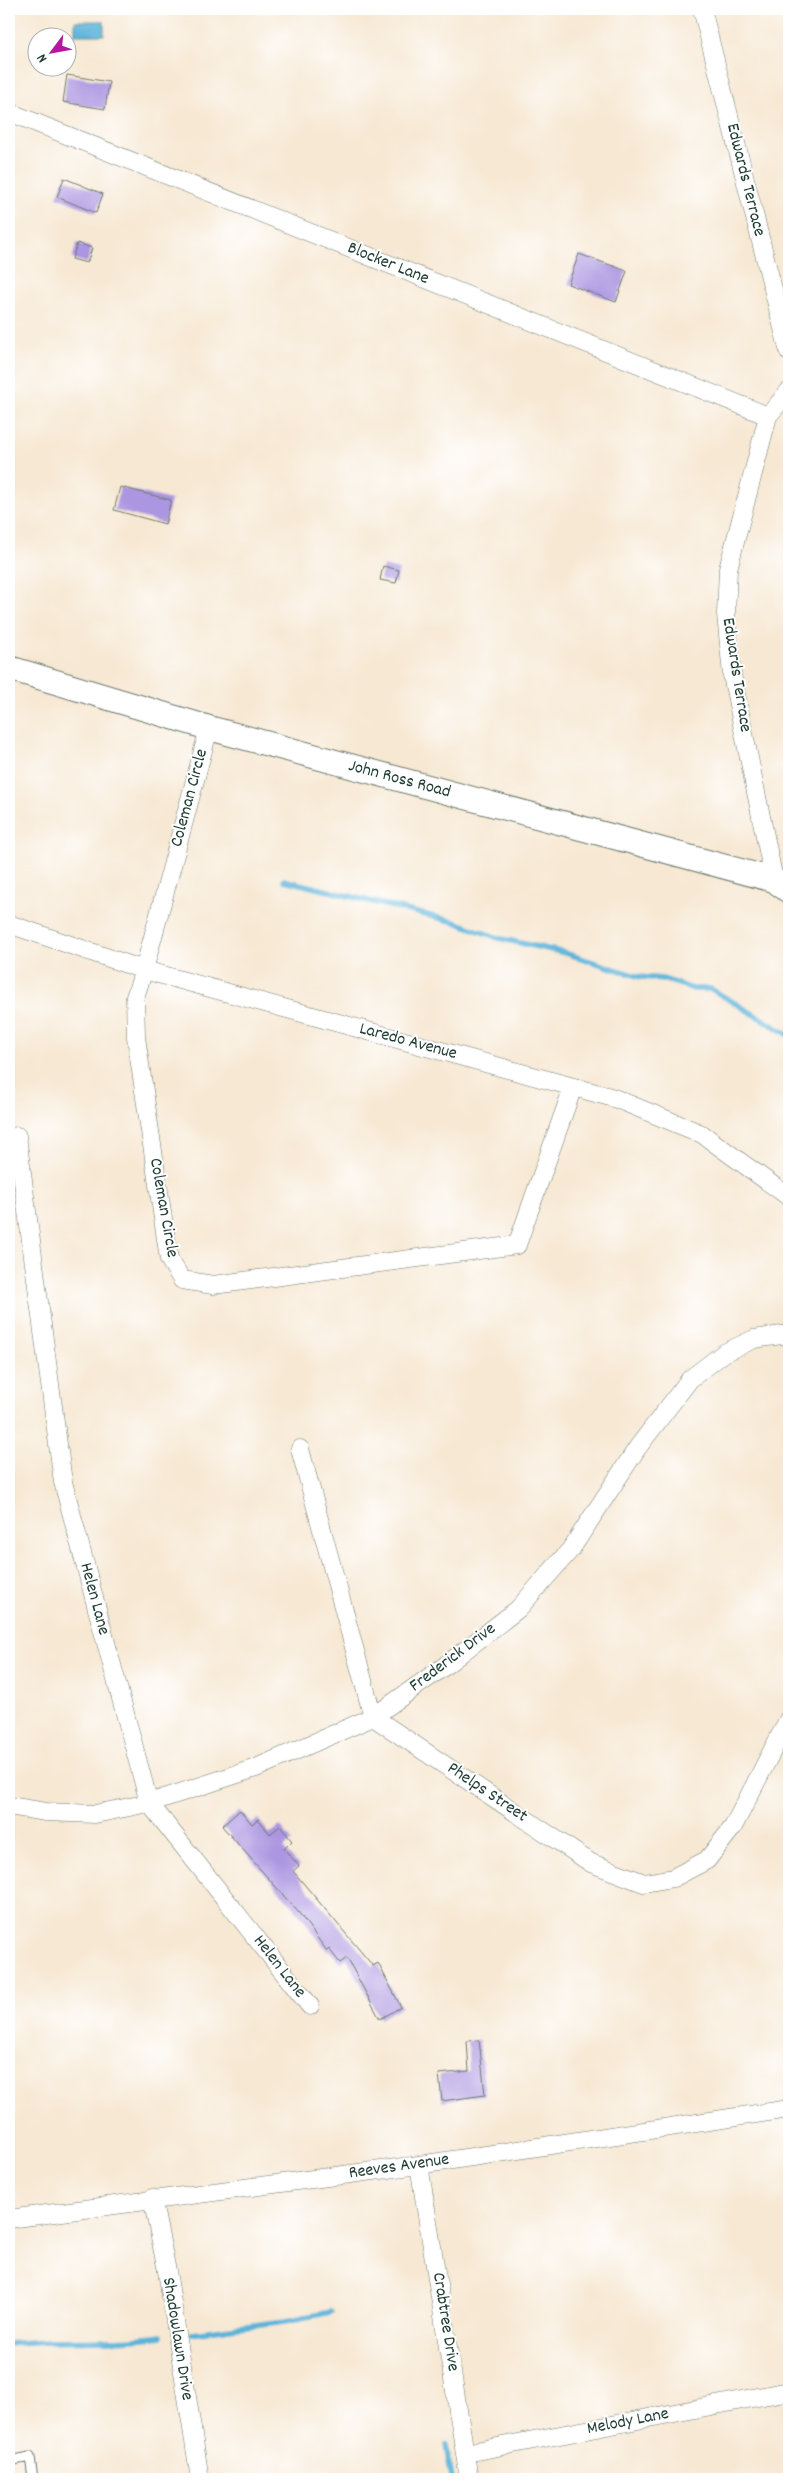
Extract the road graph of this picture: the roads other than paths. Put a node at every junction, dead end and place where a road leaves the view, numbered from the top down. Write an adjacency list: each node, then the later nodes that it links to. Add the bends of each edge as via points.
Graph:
1 (702, 9): 3 (street, Edwards Terrace)
2 (9, 112): 5 (street, Blocker Lane)
3 (789, 352)
4 (789, 391): 5 (street, Edwards Terrace)
5 (768, 416): 8 (street, Edwards Terrace, via 728,569 726,614 732,675)
6 (9, 668): 7 (street, John Ross Road)
7 (209, 728): 8 (street, John Ross Road); 10 (street, Coleman Circle)
8 (782, 886)
9 (9, 924): 10 (street, Laredo Avenue)
10 (144, 970): 11 (street, Laredo Avenue); 11 (street, Coleman Circle, via 135,997 136,1037 169,1259 182,1280 213,1285 517,1245)
11 (573, 1087): 13 (street, Laredo Avenue, via 614,1098 702,1134)
12 (17, 1136): 18 (street, Helen Lane, via 63,1482)
13 (789, 1197)
14 (789, 1334): 16 (street, Frederick Drive, via 754,1339 732,1349 690,1379 638,1447 571,1549 518,1609)
15 (300, 1449): 16 (street)
16 (373, 1716): 17 (street, Phelps Street, via 591,1863 644,1883 673,1878 707,1860 733,1827); 18 (street, Frederick Drive, via 256,1768)
17 (789, 1718)
18 (149, 1803): 19 (street, Frederick Drive, via 95,1814 46,1812); 20 (street, Helen Lane)
19 (9, 1806)
20 (310, 2006)
21 (789, 2109): 22 (street, Reeves Avenue)
22 (419, 2165): 23 (street, Reeves Avenue); 26 (street, Crabtree Drive)
23 (152, 2198): 24 (street, Reeves Avenue); 29 (street, Shadowlawn Drive)
24 (9, 2218)
25 (789, 2391): 26 (street, Melody Lane)
26 (466, 2453): 30 (street, Crabtree Drive)
27 (9, 2461): 28 (lane, via 30,2457)
28 (33, 2479)
29 (200, 2479)
30 (469, 2479)

